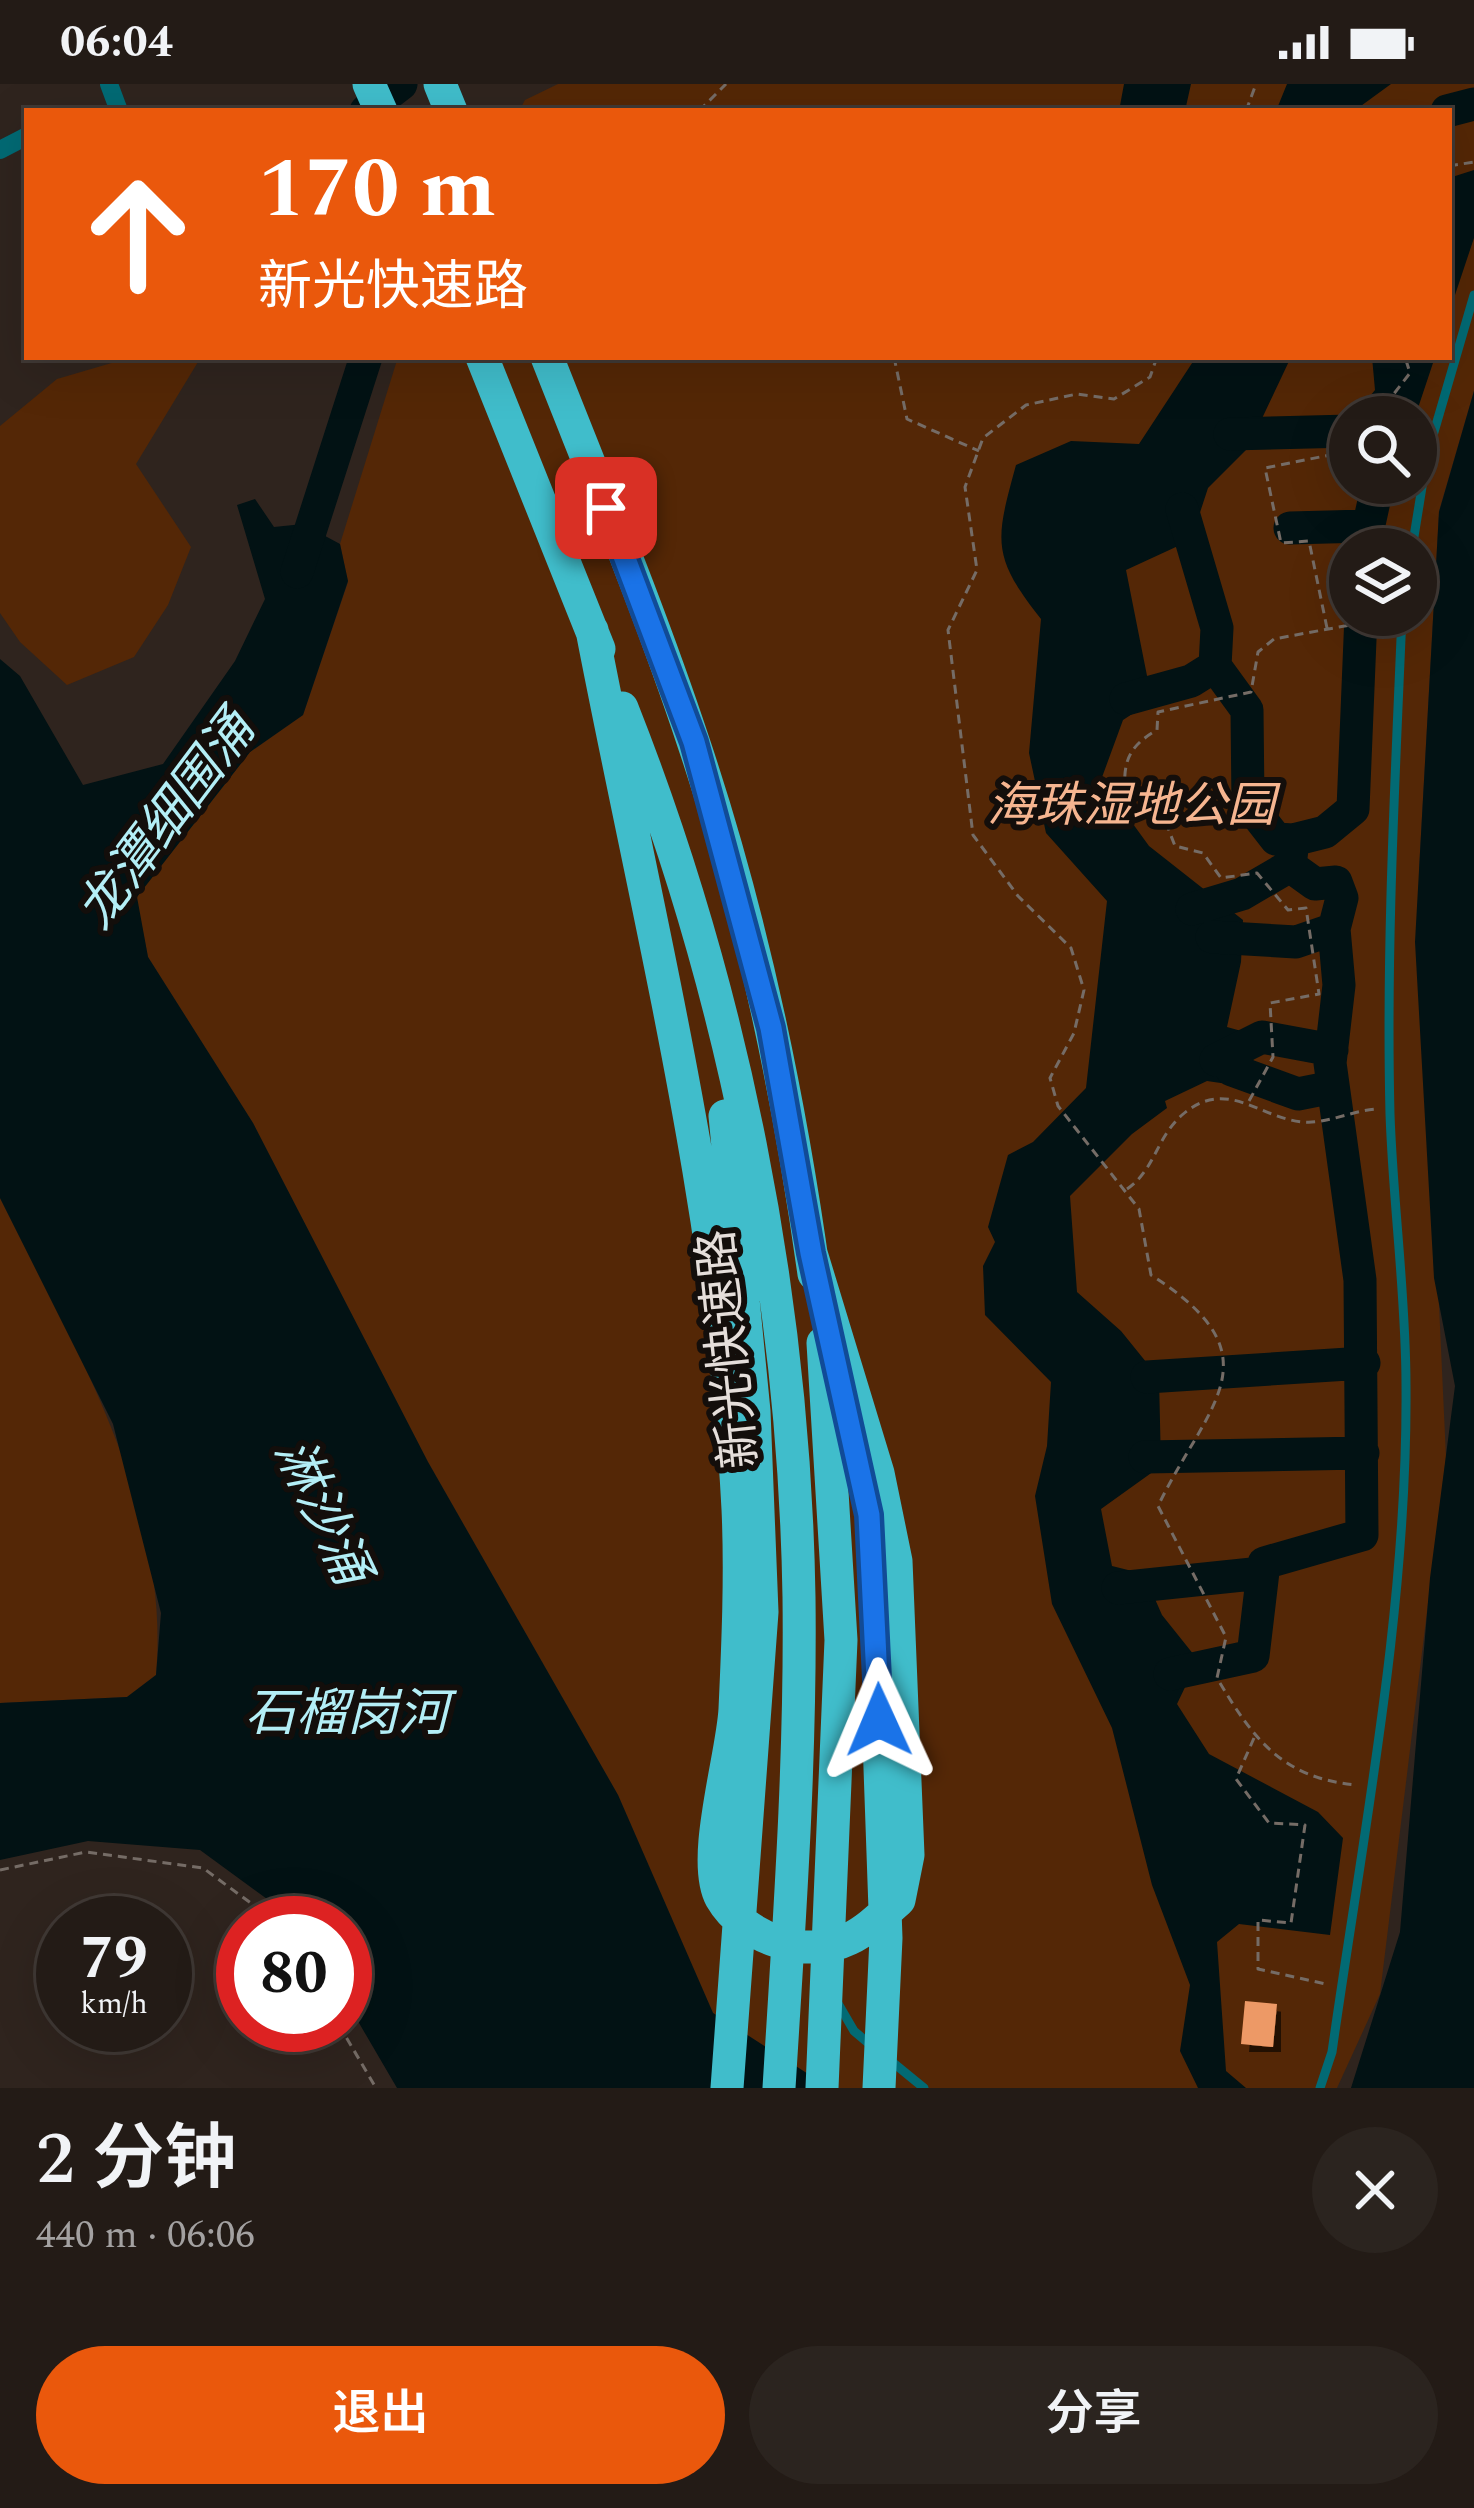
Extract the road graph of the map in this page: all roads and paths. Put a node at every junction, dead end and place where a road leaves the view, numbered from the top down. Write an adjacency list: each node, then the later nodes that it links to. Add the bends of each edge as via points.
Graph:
1 (726, 84): 2 (path)
2 (702, 108)
3 (1474, 295): 12 (lane, via 1427,456)
4 (483, 360): 14 (highway, 新光快速路)
5 (548, 360): 20 (highway, 新光快速路, via 660,646 719,825 771,1028)
6 (896, 360): 10 (path, via 907,419)
7 (1156, 360): 10 (path, via 1150,377 1114,399 1077,394 1027,405 983,438)
8 (1406, 360): 9 (path, via 1409,373)
9 (1392, 396)
10 (979, 451): 19 (path, via 965,487 977,570 948,630 973,835 1071,948 1084,990 1074,1033 1050,1078 1058,1106)
11 (1329, 455): 13 (path, via 1265,469 1281,543 1309,541)
12 (1415, 528)
13 (1328, 629): 17 (path, via 1274,639 1258,652 1251,692 1158,712 1157,730 1135,742 1124,766 1125,789 1163,815 1175,847 1203,853 1221,878 1257,873 1288,910 1306,908 1318,994 1270,1003 1273,1058)
14 (592, 630): 16 (highway, 新光快速路, via 647,771); 25 (highway, via 712,1255 728,1399 738,1511 735,1712 715,1859 720,1896 755,1932)
15 (1401, 636): 18 (lane)
16 (711, 983): 29 (highway, via 759,1492 762,1648); 30 (highway, 新光快速路, via 769,1244 799,1594)
17 (1249, 1101): 18 (path, via 1311,1123); 19 (path, via 1210,1099 1187,1111)
18 (1390, 1108): 22 (lane, via 1406,1387 1394,1597)
19 (1125, 1190): 21 (path, via 1139,1209 1150,1275 1186,1297 1217,1333 1226,1378 1158,1506 1226,1637 1217,1678)
20 (811, 1253): 25 (highway, via 878,1473 896,1561 908,1855 899,1900 843,1942); 31 (highway, 新光快速路, via 841,1640); 32 (highway, via 873,1540 886,1938)
21 (1255, 1736): 22 (path, via 1318,1781); 26 (path, via 1236,1779 1269,1822 1305,1825 1291,1923 1258,1920 1258,1969)
22 (1370, 1786): 26 (lane)
23 (0, 1870): 24 (path, via 86,1852 203,1868)
24 (241, 1896)
25 (806, 1946): 33 (lane, via 854,2031)
26 (1341, 1988): 34 (lane)
27 (355, 2052): 28 (path)
28 (376, 2088)
29 (727, 2088)
30 (779, 2088)
31 (821, 2088)
32 (879, 2088)
33 (924, 2088)
34 (1320, 2088)

